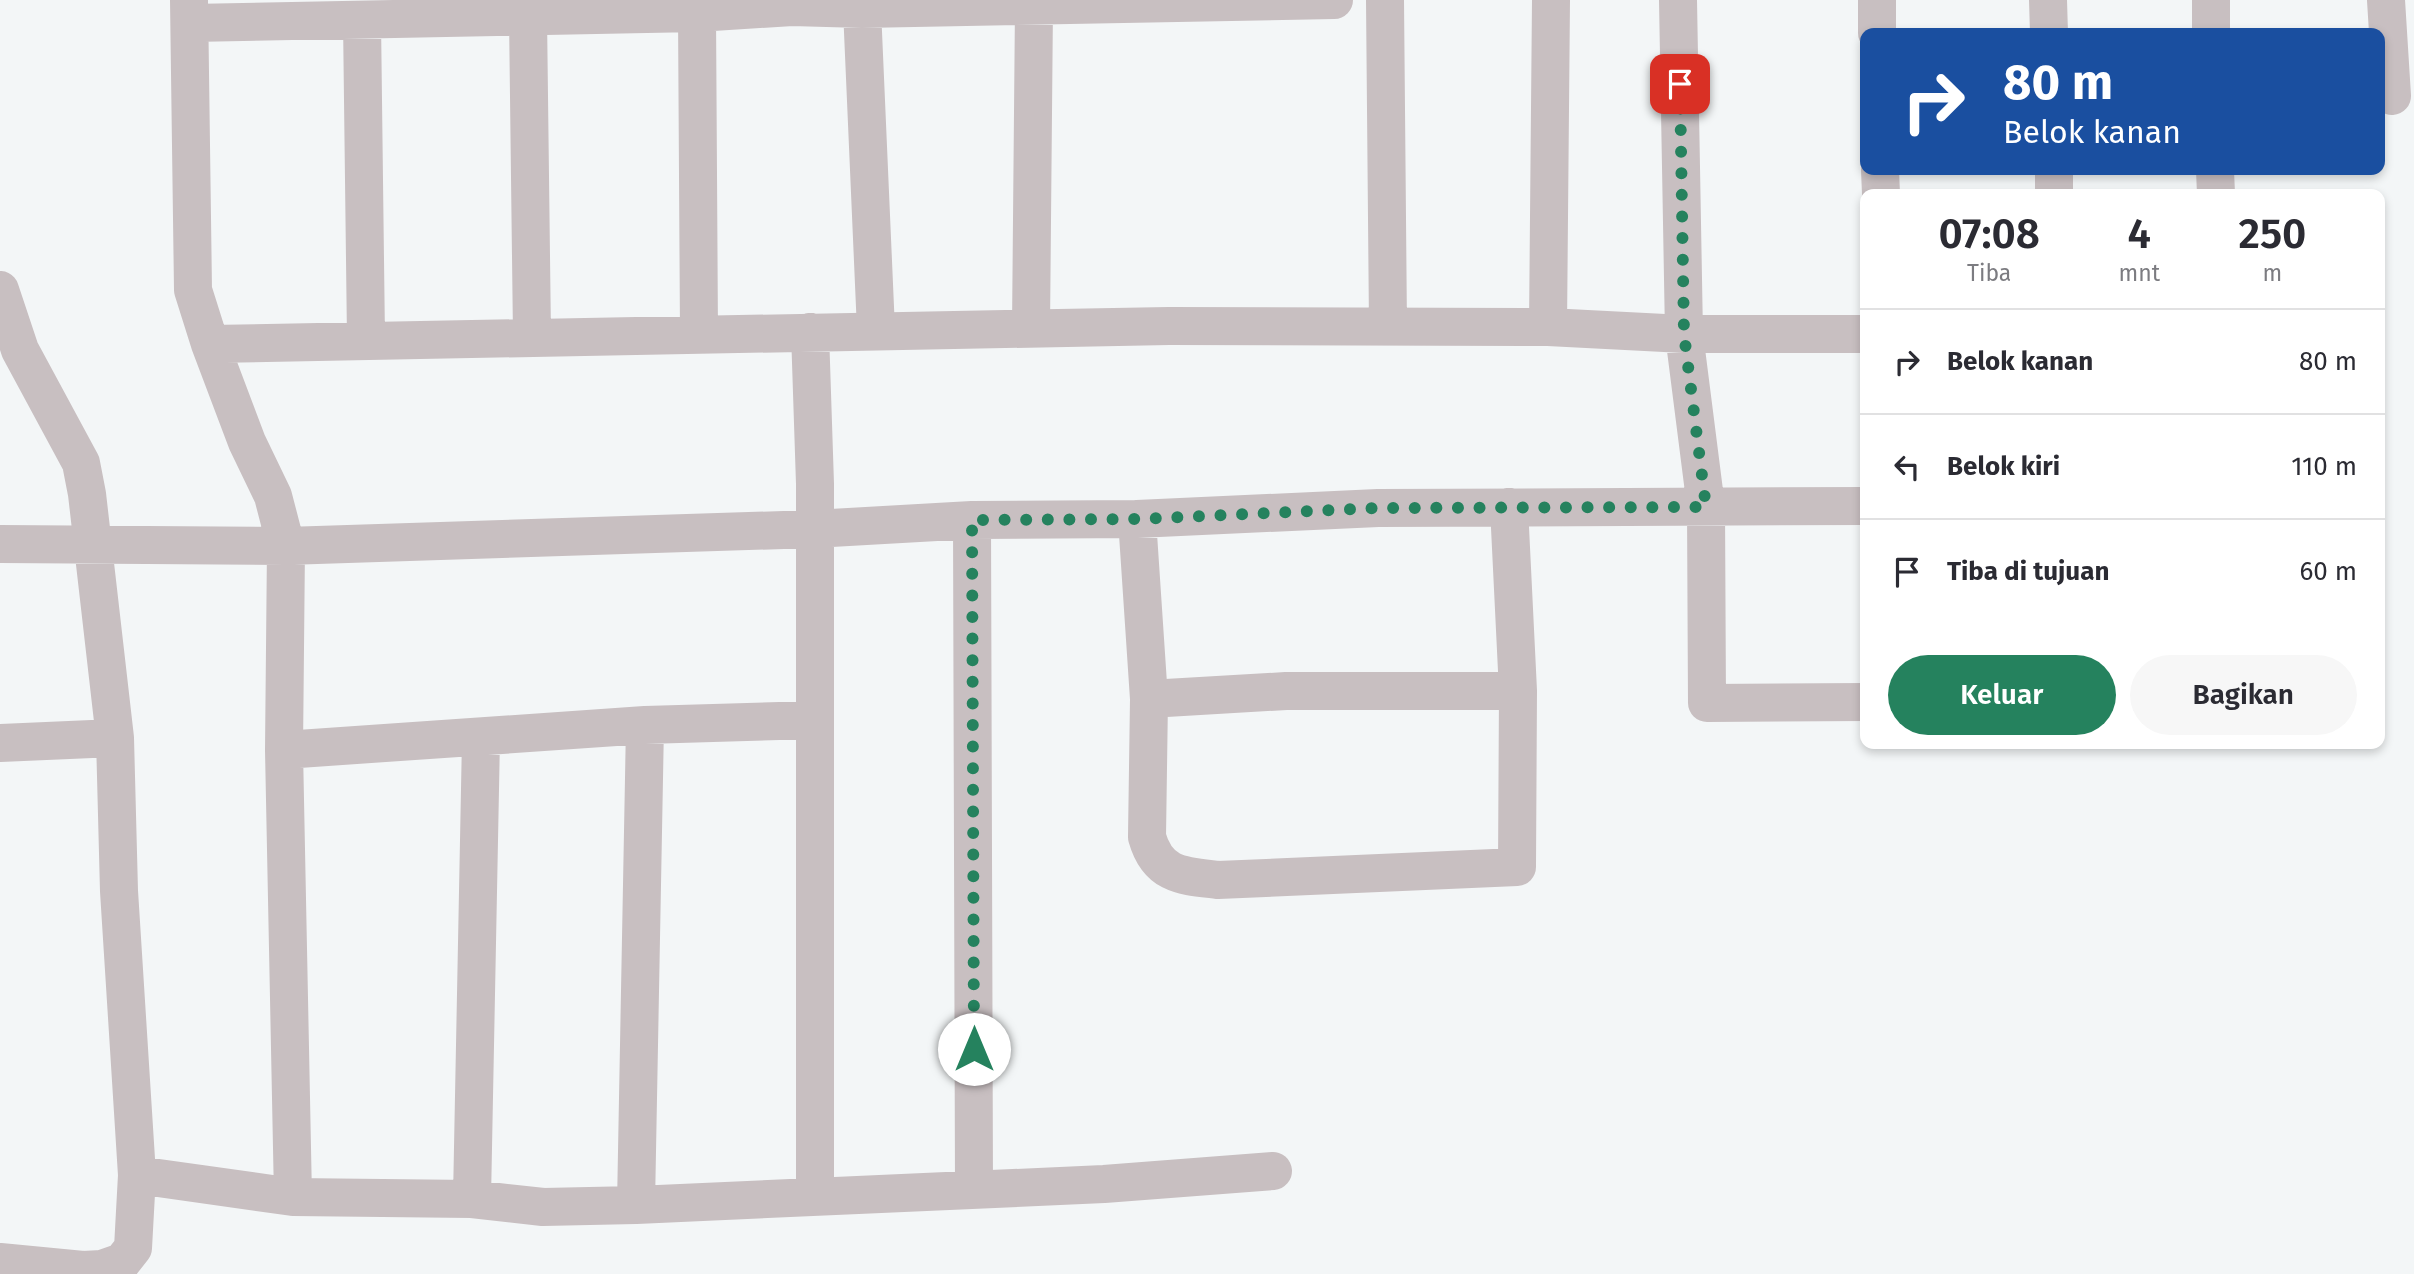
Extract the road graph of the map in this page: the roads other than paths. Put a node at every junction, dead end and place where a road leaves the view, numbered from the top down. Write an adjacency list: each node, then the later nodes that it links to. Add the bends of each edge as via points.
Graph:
1 (1334, 0): 10 (street)
2 (1385, 0): 21 (street)
3 (1551, 0): 22 (street)
4 (1678, 0): 27 (street)
5 (1877, 0): 16 (street)
6 (2048, 0): 17 (street)
7 (2211, 0): 18 (street)
8 (2386, 0): 19 (street)
9 (792, 4): 11 (street); 13 (street)
10 (1034, 5): 11 (street); 23 (street)
11 (862, 9): 24 (street)
12 (190, 12): 15 (street); 31 (street, via 193,290)
13 (697, 13): 14 (street); 26 (street)
14 (528, 16): 15 (street); 29 (street)
15 (362, 20): 30 (street)
16 (1877, 28)
17 (2049, 28)
18 (2211, 28)
19 (2395, 96)
20 (0, 290): 32 (street, via 20,350)
21 (1388, 327): 22 (street); 23 (street)
22 (1548, 327): 27 (street)
23 (1031, 328): 24 (street)
24 (876, 330): 25 (street)
25 (810, 332): 26 (street); 38 (street)
26 (699, 334): 29 (street)
27 (1684, 334): 28 (street); 35 (street)
28 (1860, 334)
29 (532, 336): 30 (street)
30 (366, 340): 31 (street)
31 (210, 344): 41 (street, via 272,496)
32 (14, 366): 40 (street, via 81,463)
33 (1860, 506): 35 (street)
34 (1509, 507): 35 (street); 36 (street); 42 (street)
35 (1706, 507): 44 (street, via 1707,703)
36 (1137, 519): 37 (street); 43 (street)
37 (972, 520): 38 (street); 52 (street)
38 (813, 529): 41 (street); 45 (street)
39 (0, 544): 40 (street)
40 (94, 544): 41 (street); 47 (street)
41 (286, 546): 50 (street)
42 (1518, 691): 43 (street, via 1286,691); 43 (street, via 1517,867 1219,880 1164,868 1152,852 1147,837)
43 (1149, 699)
44 (1860, 702)
45 (814, 720): 46 (street); 53 (street)
46 (645, 726): 48 (street); 56 (street)
47 (115, 738): 49 (street); 57 (street)
48 (481, 738): 50 (street); 55 (street)
49 (0, 743)
50 (284, 750): 54 (street)
51 (1273, 1171): 52 (street)
52 (974, 1188): 53 (street)
53 (815, 1195): 56 (street)
54 (293, 1197): 55 (street); 57 (street)
55 (472, 1199): 56 (street, via 543,1207)
56 (636, 1205)
57 (131, 1234): 58 (street, via 102,1269)
58 (0, 1262)

